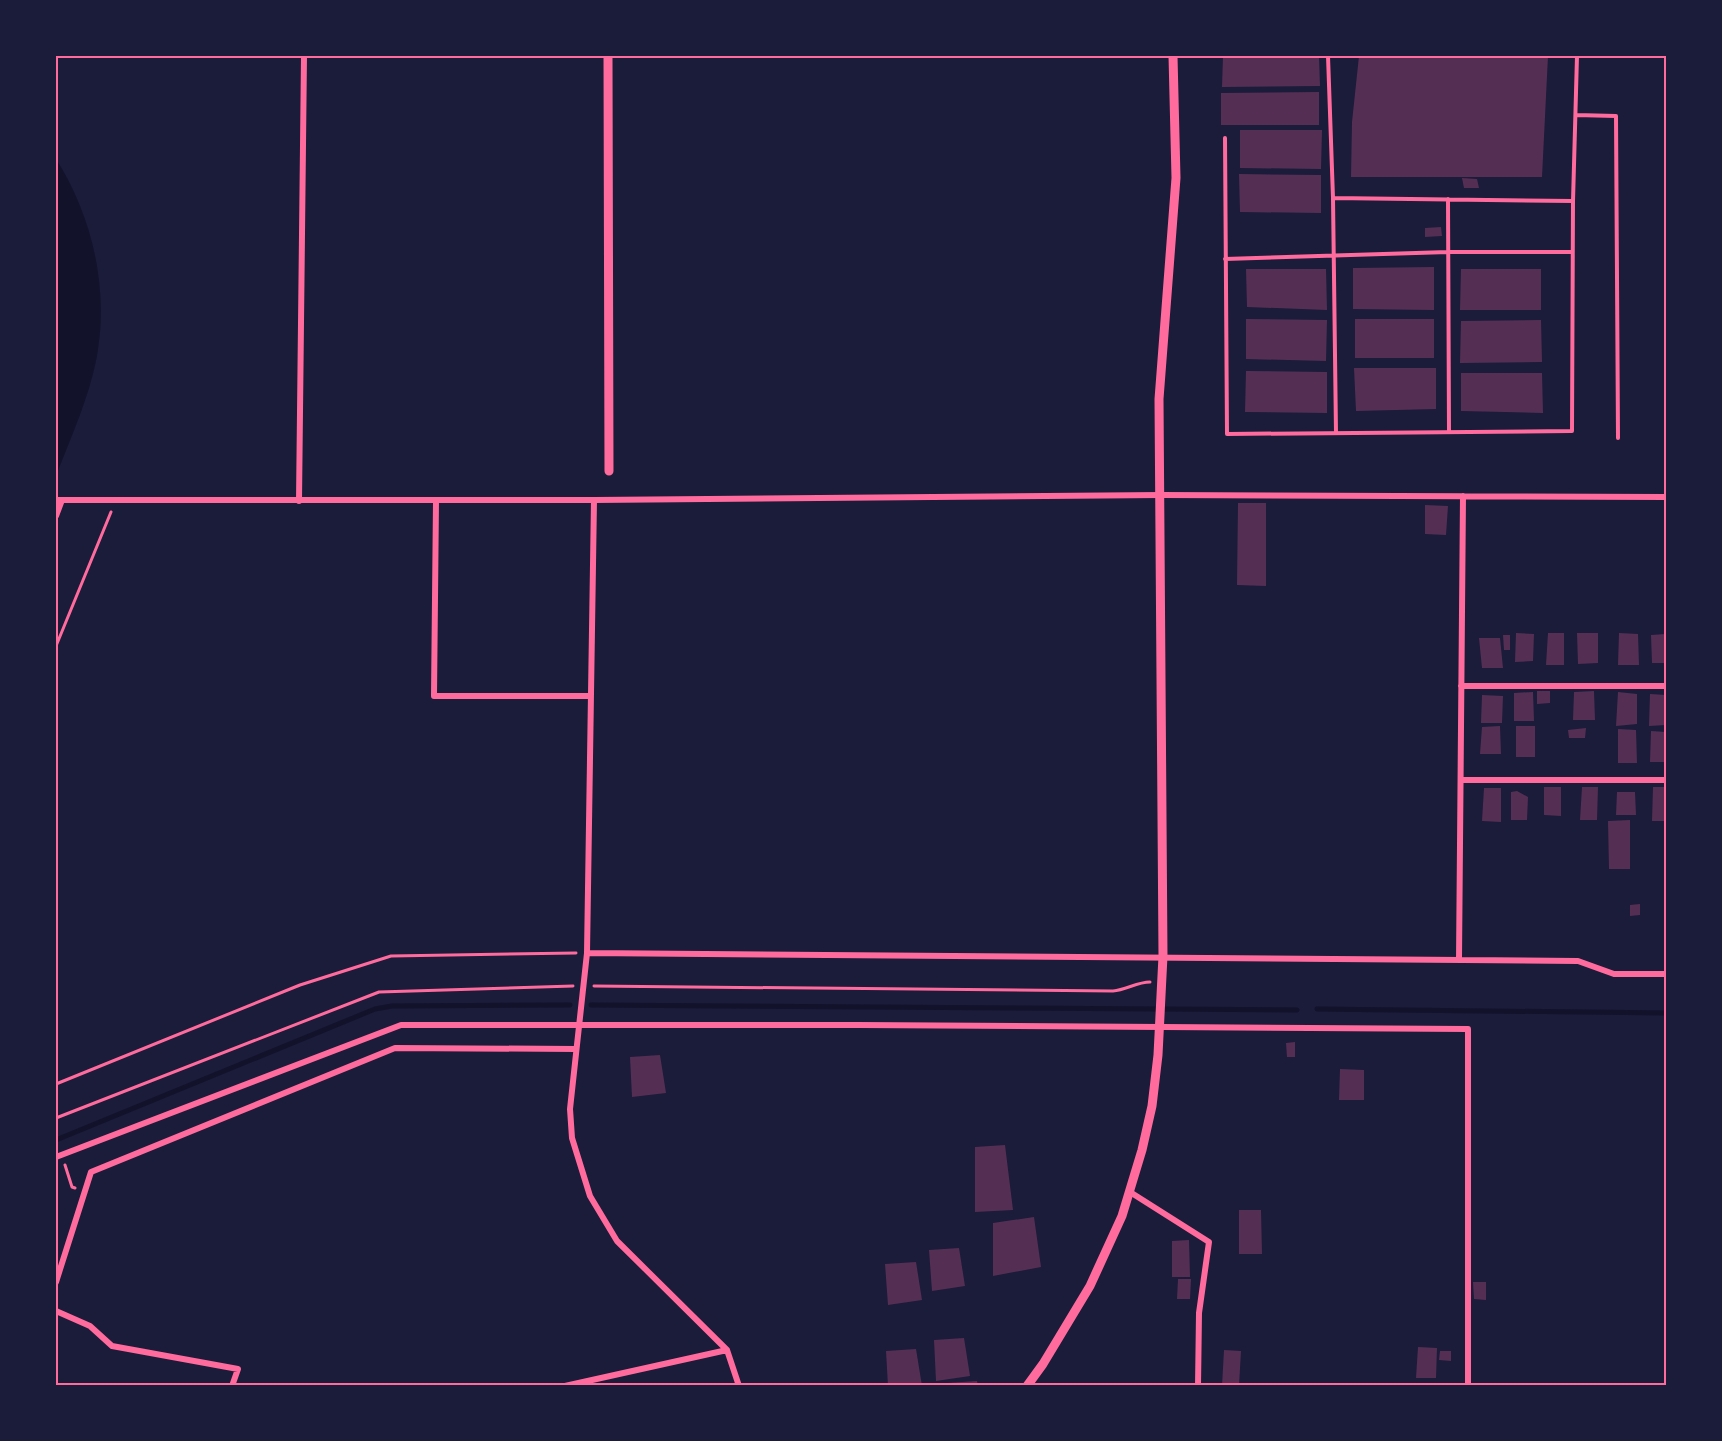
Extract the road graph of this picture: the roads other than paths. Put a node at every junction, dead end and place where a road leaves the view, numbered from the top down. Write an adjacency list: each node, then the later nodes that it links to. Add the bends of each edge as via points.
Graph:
1 (304, 56): 24 (street)
2 (608, 56): 18 (street)
3 (1173, 56): 19 (street, via 1176,178 1159,399)
4 (1328, 56): 8 (lane)
5 (1578, 56): 6 (lane)
6 (1576, 115): 10 (lane); 17 (lane, via 1616,116)
7 (1225, 138): 14 (lane)
8 (1333, 198): 9 (lane); 13 (lane)
9 (1448, 199): 10 (lane); 11 (lane)
10 (1573, 201): 12 (lane)
11 (1448, 252): 12 (lane); 13 (lane); 15 (lane)
12 (1571, 252): 15 (lane, via 1572,431)
13 (1333, 256): 14 (lane); 16 (lane)
14 (1226, 259): 16 (lane, via 1227,434)
15 (1449, 432): 16 (lane)
16 (1336, 433)
17 (1618, 438)
18 (609, 471)
19 (1161, 495): 20 (street); 23 (street); 33 (street)
20 (1463, 496): 21 (street); 27 (street)
21 (1666, 497)
22 (58, 500): 24 (street); 26 (street)
23 (594, 500): 25 (street); 29 (street)
24 (299, 501): 25 (street)
25 (436, 501): 29 (street, via 435,696)
26 (56, 516)
27 (1461, 686): 28 (street); 30 (street)
28 (1666, 686)
29 (591, 696): 32 (street)
30 (1461, 780): 31 (street); 34 (street)
31 (1666, 780)
32 (586, 953): 33 (street); 37 (street)
33 (1163, 956): 34 (street); 36 (street)
34 (1459, 960): 35 (street, via 1578,961 1614,974)
35 (1666, 974)
36 (1160, 1023): 37 (street); 40 (street, via 1152,1106); 49 (street, via 1467,1029)
37 (579, 1025): 38 (street); 39 (street, via 402,1025)
38 (576, 1049): 41 (street, via 395,1048 92,1172); 43 (street, via 570,1109 572,1138 590,1196 617,1241)
39 (58, 1156)
40 (1130, 1192): 47 (street, via 1090,1287); 48 (street, via 1209,1242 1199,1313)
41 (56, 1282)
42 (56, 1311): 44 (street, via 90,1326 112,1346 238,1370)
43 (727, 1350): 45 (street); 46 (street)
44 (232, 1386)
45 (565, 1386)
46 (739, 1386)
47 (1027, 1386)
48 (1198, 1386)
49 (1468, 1386)

